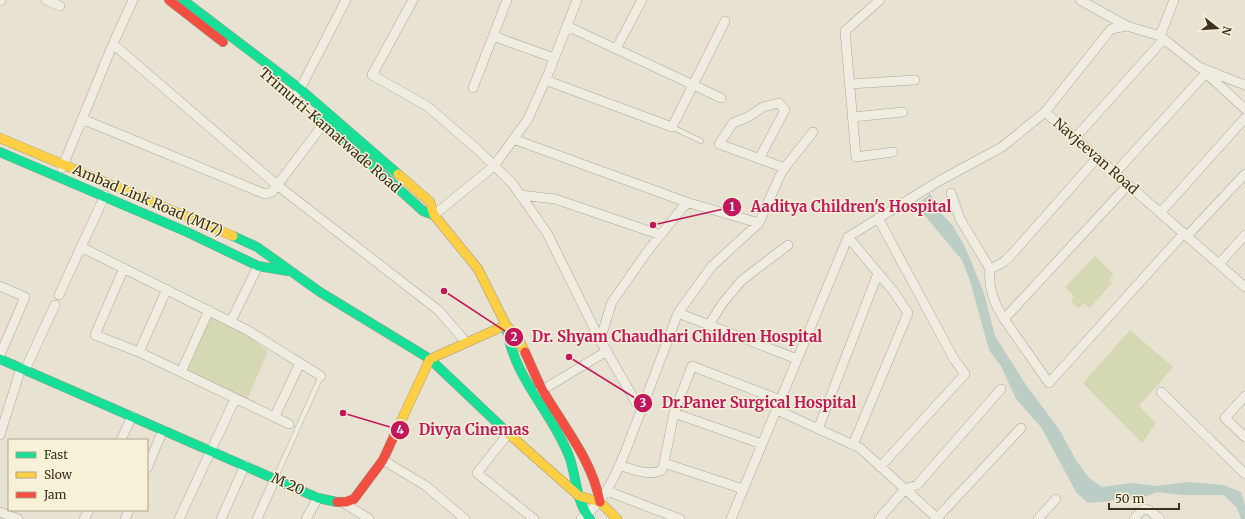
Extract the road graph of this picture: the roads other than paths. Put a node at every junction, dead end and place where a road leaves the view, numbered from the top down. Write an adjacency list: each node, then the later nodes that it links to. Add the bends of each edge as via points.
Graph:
1 (46, 0): 13 (street)
2 (133, 0): 19 (street)
3 (169, 0): 29 (street, Trimurti-Kamatwade Road, via 194,21)
4 (346, 0): 29 (street)
5 (413, 0): 49 (street, via 372,75 427,106 477,148)
6 (507, 0): 17 (street)
7 (577, 0): 15 (street)
8 (642, 0): 20 (street)
9 (880, 0): 25 (street, via 845,31)
10 (1080, 0): 16 (street)
11 (1174, 0): 18 (street)
12 (187, 1): 29 (street, Trimurti-Kamatwade Road)
13 (60, 6)
14 (725, 21): 26 (street)
15 (567, 26): 20 (street); 21 (street)
16 (1127, 26): 18 (street); 33 (street, via 1112,29)
17 (493, 36): 21 (street); 28 (street)
18 (1162, 37): 22 (street); 41 (street)
19 (113, 44): 36 (street); 54 (street)
20 (616, 49): 26 (street)
21 (554, 58): 23 (street)
22 (1203, 70): 27 (street); 31 (street); 51 (street)
23 (546, 80): 38 (street); 42 (street, via 528,119)
24 (915, 80): 25 (street)
25 (850, 84): 34 (street)
26 (693, 85): 30 (street); 38 (street)
27 (1245, 85)
28 (473, 88)
29 (297, 93): 37 (street, Trimurti-Kamatwade Road); 61 (street, Trimurti-Kamatwade Road, via 430,202)
30 (721, 98)
31 (1245, 109)
32 (904, 112): 34 (street)
33 (1045, 112): 41 (street, Navjeevan Road); 62 (street, Navjeevan Road, via 1002,147)
34 (852, 116): 45 (street, via 856,157)
35 (1245, 118): 60 (street)
36 (82, 119): 48 (street); 54 (street, via 262,194 269,194)
37 (325, 122): 54 (street); 61 (street, Trimurti-Kamatwade Road, via 423,212)
38 (672, 127): 43 (lane)
39 (813, 132): 50 (street)
40 (0, 138): 48 (street, Ambad Link Road (M17))
41 (1075, 138): 46 (street, Navjeevan Road)
42 (513, 139): 49 (street); 59 (street)
43 (701, 140)
44 (0, 152): 53 (street, Ambad Link Road (M17))
45 (894, 152)
46 (1097, 158): 51 (street, Navjeevan Road); 73 (street, via 1012,254 1004,262)
47 (759, 159): 47 (street, via 719,144 733,123 763,107 779,103 785,110); 50 (street)
48 (63, 165): 53 (street); 74 (street, Ambad Link Road (M17), via 140,195 257,247)
49 (494, 166): 58 (street, via 512,183); 61 (street)
50 (785, 168): 63 (street)
51 (1115, 173): 55 (street, Navjeevan Road)
52 (1245, 174): 65 (street)
53 (59, 178): 57 (street, Ambad Link Road (M17))
54 (277, 185): 88 (street, via 438,310)
55 (1128, 185): 60 (street, Navjeevan Road); 83 (street)
56 (951, 193): 73 (street, via 960,219)
57 (105, 195): 69 (street); 71 (street, Ambad Link Road (M17))
58 (520, 195): 64 (street, via 555,199); 87 (street, via 547,233)
59 (689, 203): 63 (street); 64 (street)
60 (1160, 213): 65 (street, Navjeevan Road)
61 (434, 215): 85 (street, Trimurti-Kamatwade Road, via 478,269)
62 (878, 218): 67 (street, Navjeevan Road); 127 (street, via 954,359 966,374)
63 (759, 223): 82 (street, via 712,266)
64 (661, 235): 87 (street, via 612,302)
65 (1185, 235): 70 (street, Navjeevan Road); 83 (street, via 1049,383)
66 (1245, 235): 70 (street)
67 (848, 237): 75 (street); 94 (street)
68 (788, 245): 86 (street, via 741,281)
69 (81, 247): 72 (street); 79 (street)
70 (1219, 264): 77 (street, Navjeevan Road)
71 (258, 266): 74 (street, Ambad Link Road (M17)); 84 (street)
72 (124, 268): 78 (street); 90 (street, via 95,335)
73 (990, 269): 83 (street, via 989,279 993,295 997,309)
74 (290, 271): 93 (street, Ambad Link Road (M17))
75 (878, 273): 113 (street); 120 (street, via 908,313)
76 (0, 286): 91 (street, via 25,297)
77 (1245, 287)
78 (167, 289): 81 (street); 90 (street)
79 (59, 296)
80 (55, 305): 96 (street)
81 (209, 310): 84 (street); 97 (street)
82 (678, 313): 86 (street); 107 (street)
83 (1004, 319)
84 (231, 321): 95 (street)
85 (506, 325): 88 (street); 100 (street, Trimurti-Kamatwade Road, via 517,336); 102 (street, Trimurti-Kamatwade Road, via 507,341)
86 (709, 325): 94 (street)
87 (600, 340): 89 (street)
88 (466, 342): 93 (street)
89 (607, 351): 100 (street); 107 (street)
90 (139, 352): 97 (street)
91 (0, 355)
92 (0, 359): 96 (street, M 20)
93 (430, 359): 115 (street, Ambad Link Road (M17)); 122 (street)
94 (797, 359): 104 (street)
95 (300, 363): 98 (street); 110 (street)
96 (23, 369): 109 (street, M 20); 116 (street)
97 (180, 372): 103 (street)
98 (321, 376): 129 (lane)
99 (1001, 389): 131 (street, via 917,485)
100 (543, 390): 102 (street); 136 (street, Trimurti-Kamatwade Road, via 582,454 597,486)
101 (1161, 392): 128 (street)
102 (534, 395): 133 (street, Trimurti-Kamatwade Road, via 568,454 574,469)
103 (235, 399): 110 (street); 121 (street)
104 (780, 400): 106 (street); 108 (street, via 692,366)
105 (1243, 402): 117 (street, via 1225,418)
106 (777, 410): 113 (street); 119 (street)
107 (641, 411): 125 (street)
108 (674, 413): 119 (street); 123 (street)
109 (132, 416): 114 (street, M 20); 118 (street)
110 (274, 416): 111 (street)
111 (289, 424)
112 (1021, 428): 140 (street)
113 (818, 429): 120 (street)
114 (163, 430): 121 (street, M 20); 126 (street)
115 (508, 434): 133 (street, Ambad Link Road (M17)); 148 (street, via 477,473)
116 (0, 435)
117 (1245, 436)
118 (121, 439)
119 (762, 444): 130 (street)
120 (853, 445): 127 (street, via 860,448)
121 (210, 450): 124 (street, M 20); 142 (street)
122 (383, 460): 137 (street, via 354,499); 147 (street, via 426,486)
123 (664, 463): 125 (street, via 662,470 647,473); 130 (street)
124 (245, 465): 129 (street, M 20); 143 (street)
125 (618, 465): 132 (street)
126 (148, 466)
127 (880, 467): 131 (street)
128 (1245, 474)
129 (276, 479): 134 (street, M 20); 144 (street)
130 (743, 489): 151 (street)
131 (905, 489): 140 (street); 152 (street)
132 (606, 491): 136 (street); 150 (street)
133 (579, 496): 136 (street, Ambad Link Road (M17)); 139 (street, Trimurti-Kamatwade Road)
134 (318, 498): 137 (street, M 20); 145 (street)
135 (1056, 499): 153 (street)
136 (600, 502): 139 (street); 149 (street, Ambad Link Road (M17))
137 (344, 503): 146 (street)
138 (0, 512): 141 (street)
139 (586, 518)
140 (938, 518)
141 (18, 519)
142 (179, 519)
143 (221, 519)
144 (257, 519)
145 (306, 519)
146 (369, 519)
147 (465, 519)
148 (534, 519)
149 (617, 519)
150 (680, 519)
151 (731, 519)
152 (879, 519)
153 (1038, 519)
154 (1134, 519): 155 (street, via 1143,509 1149,510)
155 (1160, 519)

